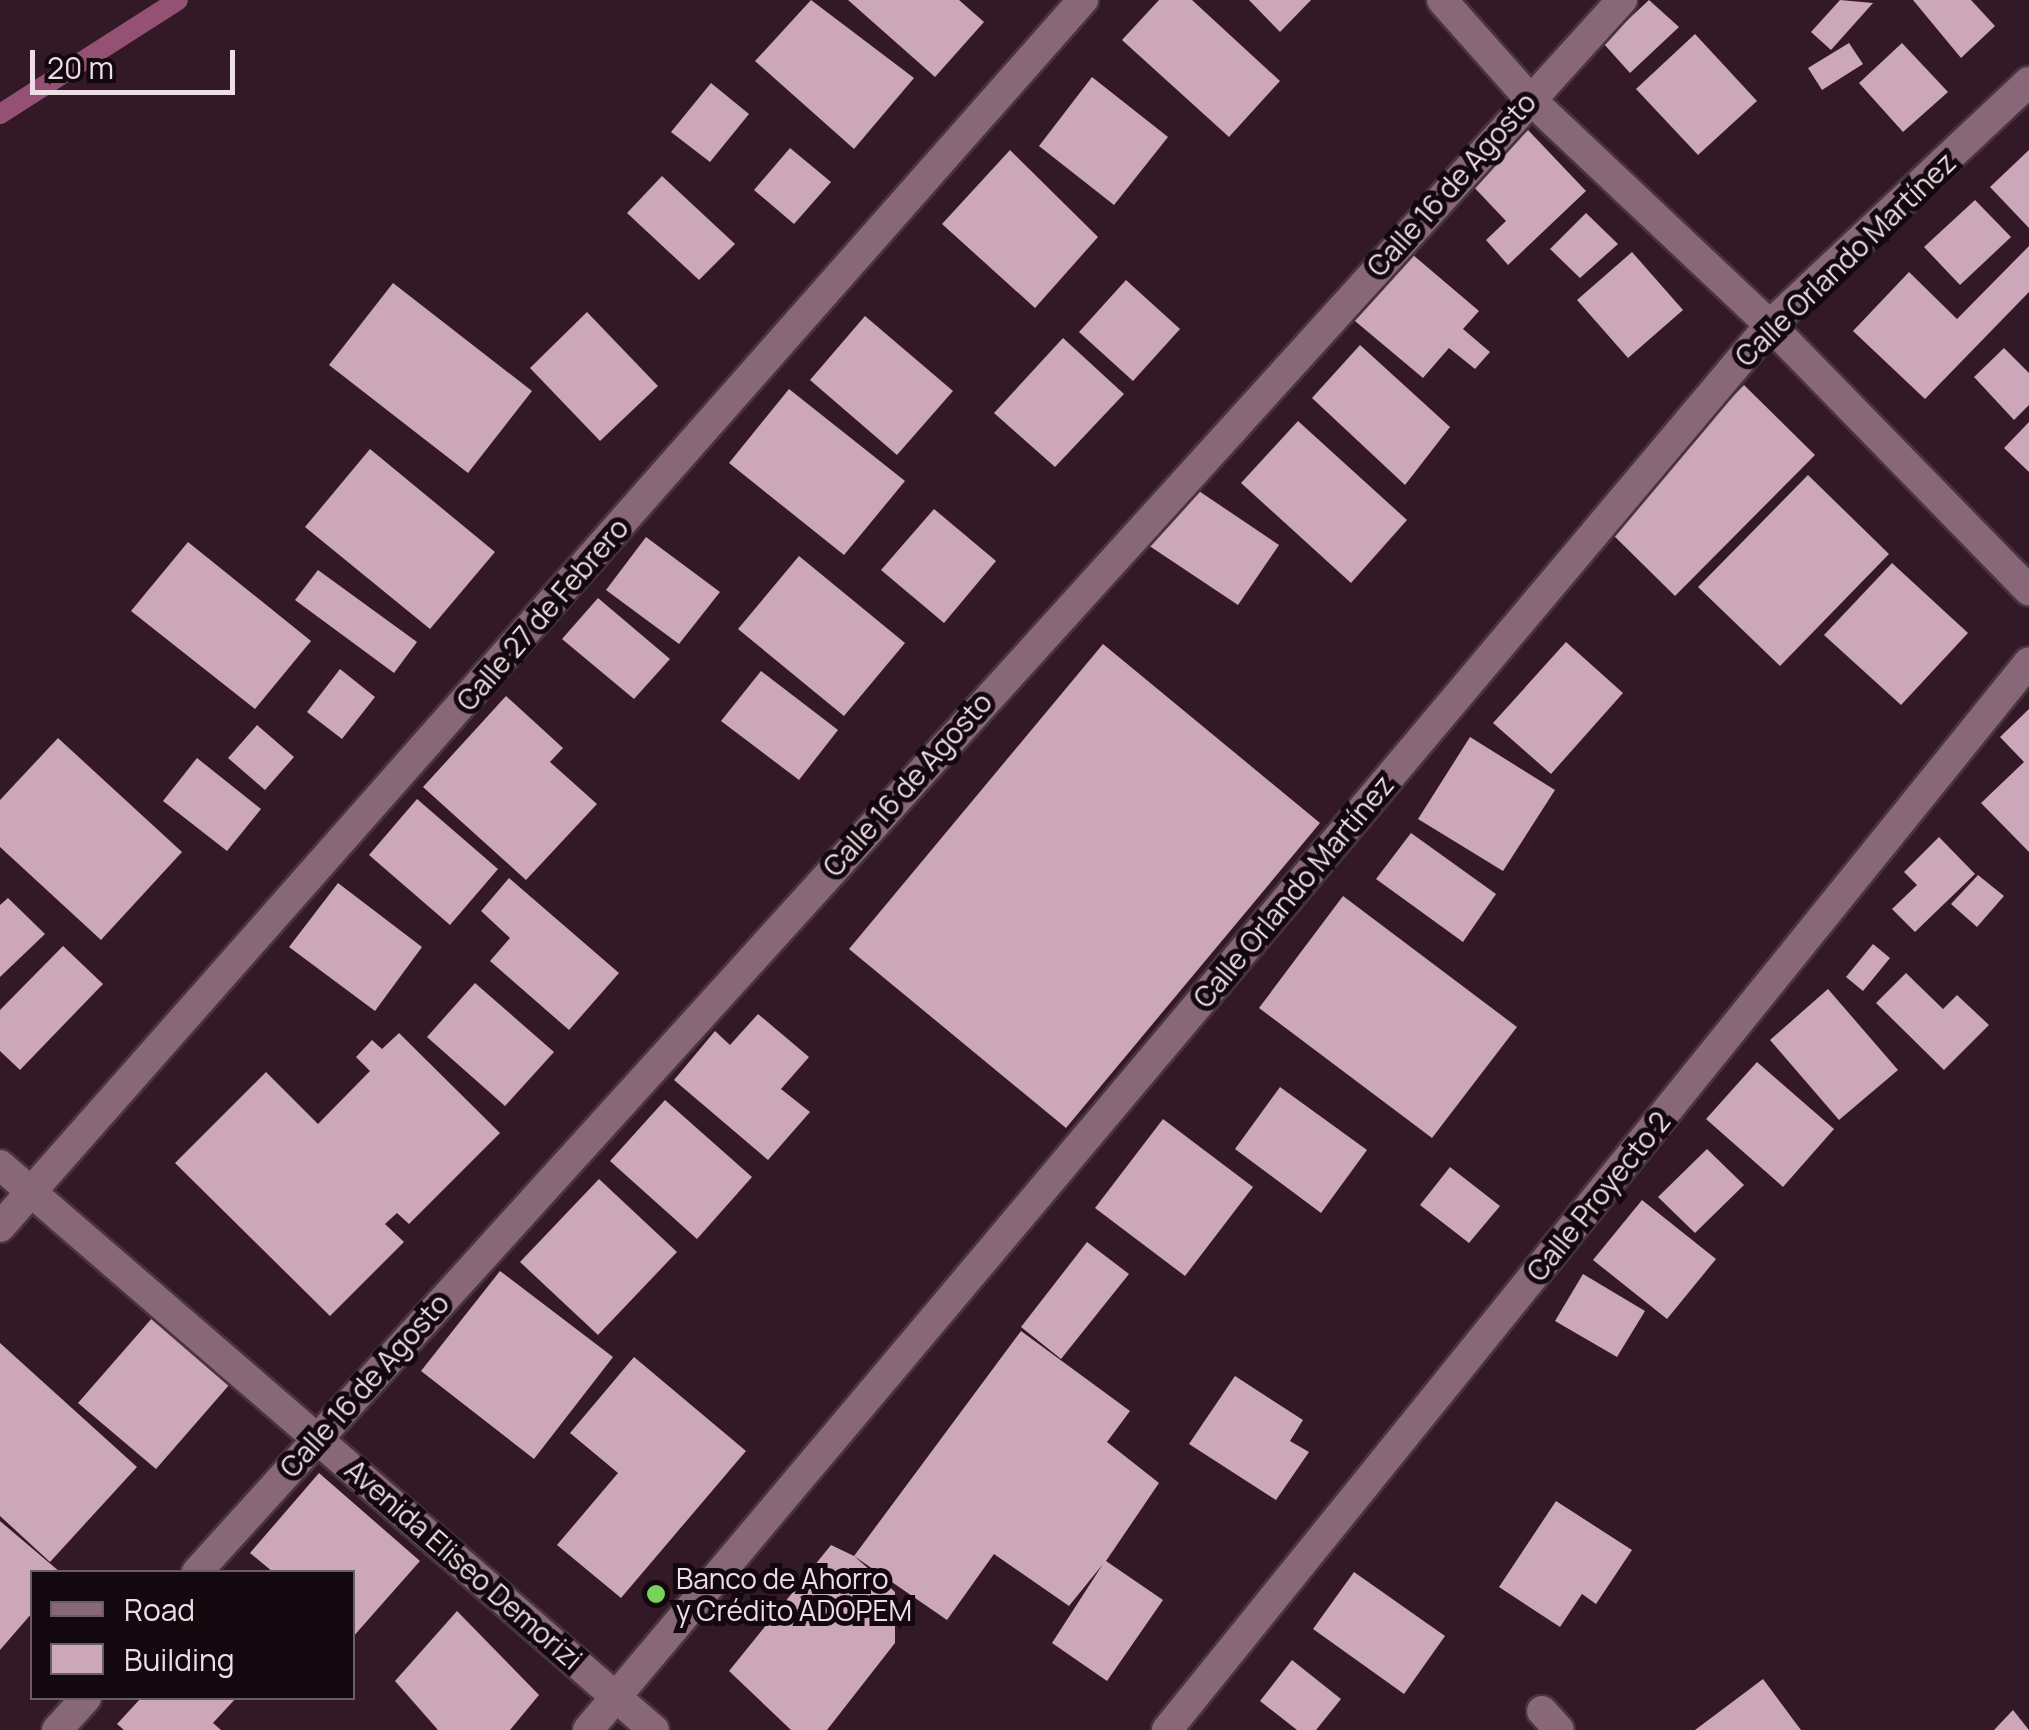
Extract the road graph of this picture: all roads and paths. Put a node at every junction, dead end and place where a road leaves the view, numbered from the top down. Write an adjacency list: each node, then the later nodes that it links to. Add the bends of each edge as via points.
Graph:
1 (1083, 0): 10 (street, Calle 27 de Febrero)
2 (1442, 0): 5 (street)
3 (1622, 0): 5 (street, Calle 16 de Agosto)
4 (2029, 82): 6 (street, Calle Orlando Martínez)
5 (1529, 98): 6 (street); 12 (street, Calle 16 de Agosto)
6 (1770, 325): 7 (street); 14 (street, Calle Orlando Martínez)
7 (2029, 590)
8 (2029, 662): 19 (street, Calle Proyecto 2)
9 (0, 1165): 10 (street, Avenida Eliseo Demorizi)
10 (30, 1196): 11 (street, Calle 27 de Febrero); 12 (street, Avenida Eliseo Demorizi)
11 (0, 1227)
12 (318, 1435): 13 (street, Calle 16 de Agosto); 14 (street, Avenida Eliseo Demorizi)
13 (198, 1570)
14 (616, 1698): 17 (street, Calle Orlando Martínez); 18 (street, Avenida Eliseo Demorizi)
15 (84, 1700): 16 (street)
16 (57, 1730)
17 (588, 1730)
18 (654, 1730)
19 (1167, 1730)

